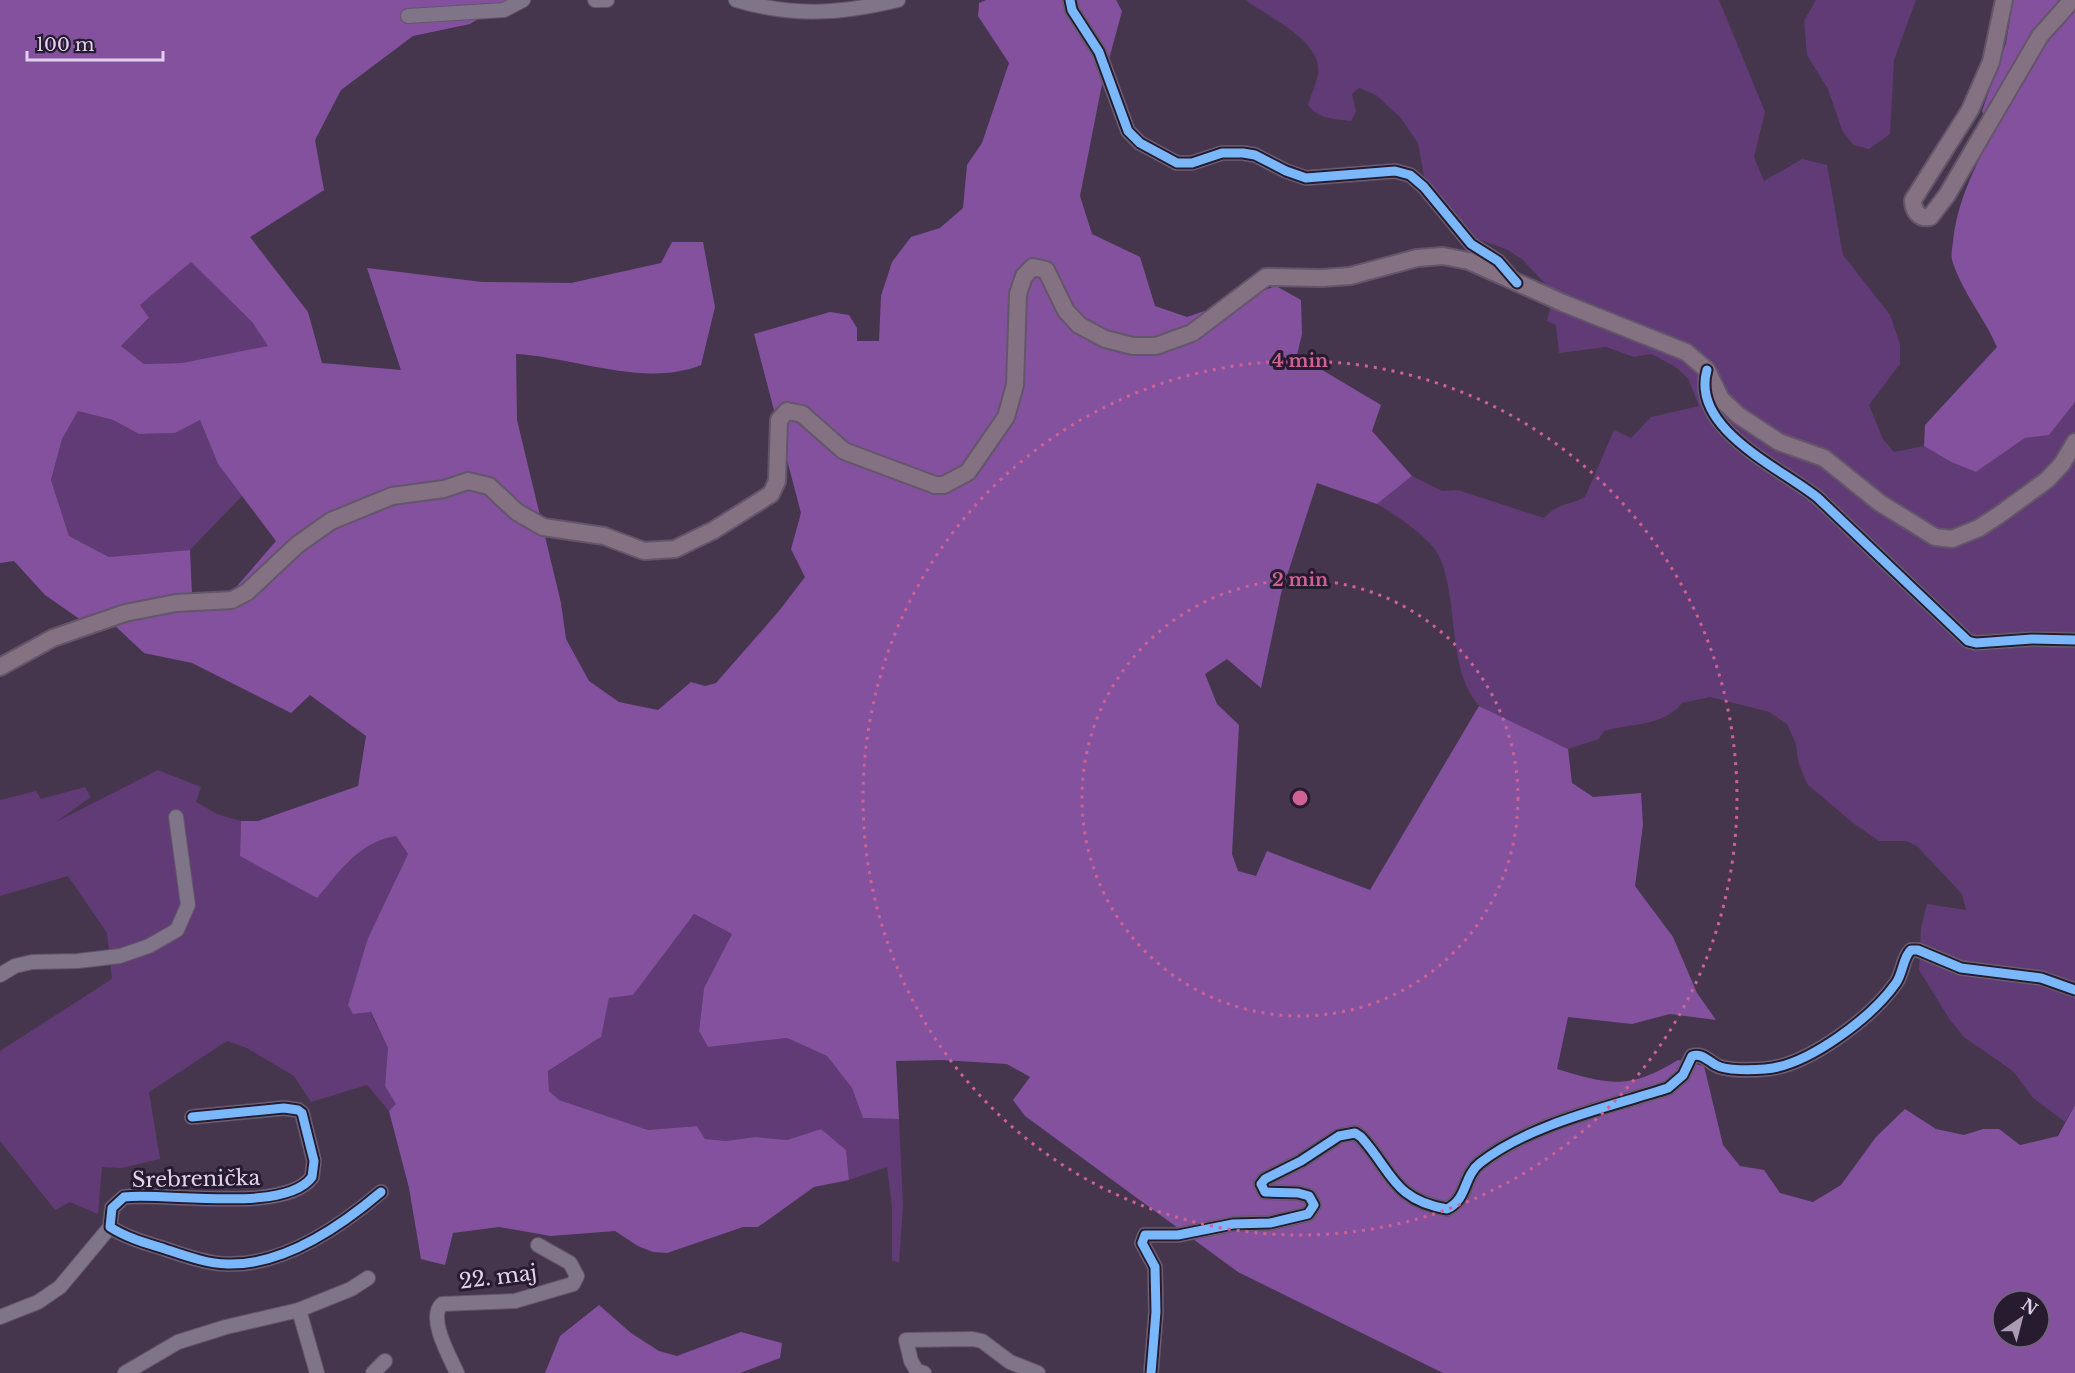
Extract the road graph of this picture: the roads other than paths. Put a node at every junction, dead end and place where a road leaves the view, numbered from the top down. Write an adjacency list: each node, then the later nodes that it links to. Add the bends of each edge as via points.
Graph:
1 (523, 0): 9 (street, via 504,10)
2 (595, 0): 3 (street)
3 (608, 0)
4 (736, 0): 5 (street, via 797,12 831,13)
5 (898, 0)
6 (1070, 0): 10 (street, via 1072,10 1099,52 1128,131 1140,143 1177,163 1192,163 1222,153 1243,153 1306,178 1395,171 1410,175 1424,186 1471,244 1498,261)
7 (2004, 0): 8 (main road, via 1991,62 1970,110 1913,200 1913,208 1924,218 1930,217 1947,195 2040,36)
8 (2072, 0)
9 (408, 16)
10 (1517, 283): 11 (main road, via 1677,347); 14 (main road, via 1469,261 1443,256 1417,258 1350,276 1271,276 1192,333 1156,346 1133,346 1104,339 1079,325 1062,304 1046,270 1033,267 1024,276 1018,294 1016,385 1006,417 968,472 944,485 844,451 802,414 787,411 780,420 777,482 771,494 675,549 644,551 604,536 543,527 518,512 489,486 468,481 444,489 392,496 332,521 297,545 247,592 232,600 176,603 125,612 53,638)
11 (1707, 370): 12 (main road, via 1721,399 1754,427 1779,442 1824,458 1880,503 1935,537 1952,539 1999,515 2047,480); 13 (street, via 1702,386 1709,406 1739,442 1818,498 1968,641)
12 (2075, 442)
13 (2075, 640)
14 (0, 667)
15 (176, 817): 16 (street, via 188,904 177,930 120,956 32,962)
16 (0, 975)
17 (2075, 990): 32 (street, via 2041,978 1961,968 1911,950 1895,984 1843,1035 1822,1049 1784,1066 1765,1069 1718,1066 1703,1056 1692,1056 1679,1081 1668,1088 1548,1126 1501,1149 1478,1164 1461,1200 1447,1209 1422,1203 1407,1194 1389,1177 1361,1137 1348,1132 1261,1184 1265,1192 1309,1196 1314,1205 1308,1214 1178,1235 1145,1235 1142,1243 1155,1267)
18 (192, 1117): 20 (street, Srebrenička, via 298,1110 314,1161 312,1177 296,1190 275,1195 230,1199 124,1197 112,1208)
19 (381, 1192): 20 (street, via 349,1220 314,1239 270,1257 227,1264 153,1245)
20 (110, 1227): 24 (street, Srebrenička, via 60,1287 38,1302)
21 (538, 1245): 29 (street, 22. maj, via 570,1263 577,1276 573,1284 515,1301 438,1307 440,1334)
22 (368, 1278): 23 (street)
23 (299, 1310): 26 (street, via 178,1342); 27 (street)
24 (0, 1317)
25 (386, 1361): 28 (street)
26 (125, 1373)
27 (317, 1373)
28 (373, 1373)
29 (457, 1373)
30 (924, 1373): 31 (street, via 917,1371 910,1361 906,1340 982,1341 1010,1362)
31 (1038, 1373)
32 (1151, 1373)

